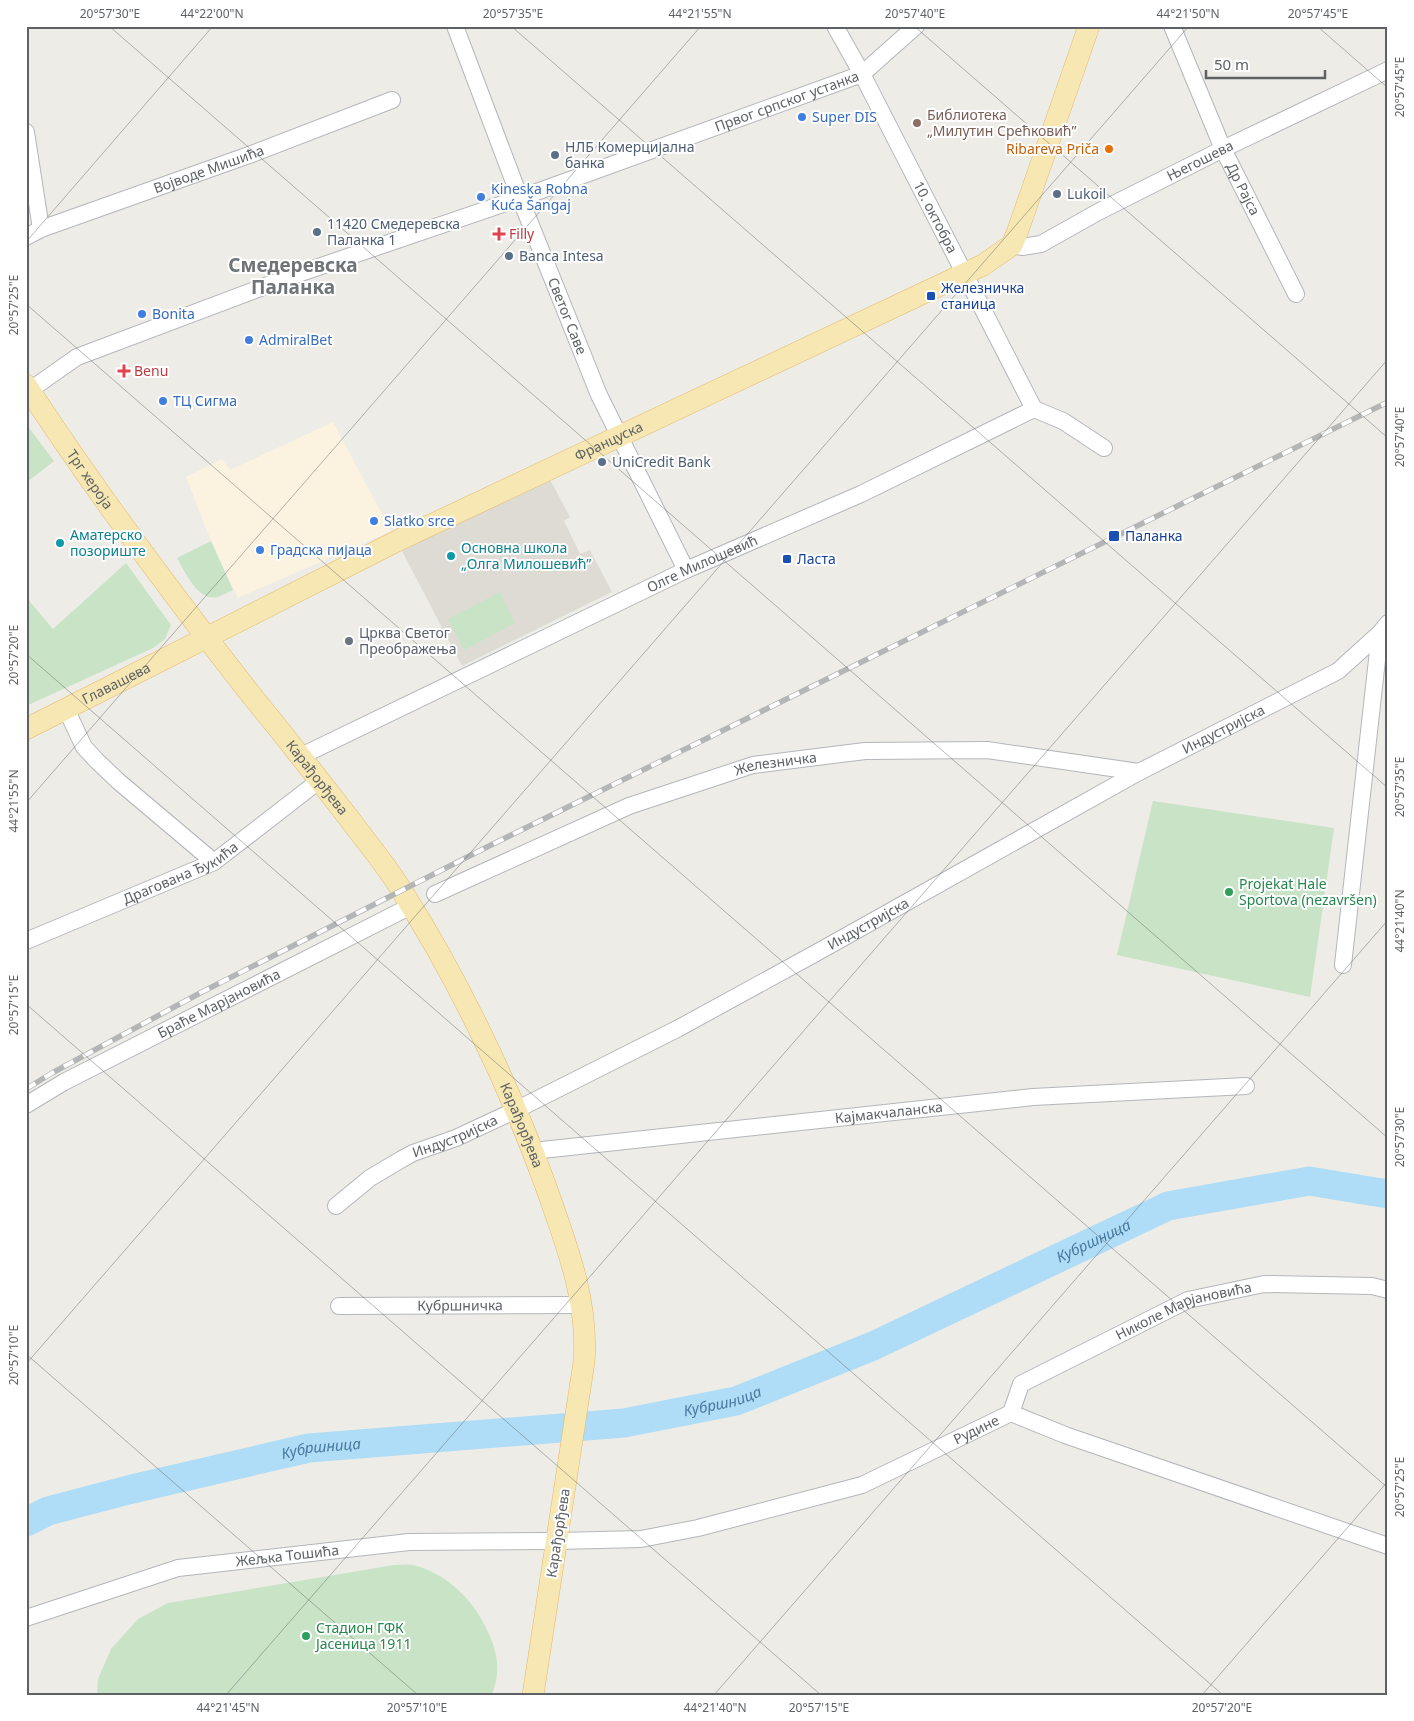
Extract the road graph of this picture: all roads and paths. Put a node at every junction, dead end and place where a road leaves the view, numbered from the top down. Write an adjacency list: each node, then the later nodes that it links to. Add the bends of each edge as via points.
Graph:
1 (455, 26): 11 (street, Светог Саве)
2 (835, 26): 7 (street, 10. октобра)
3 (916, 26): 7 (street, Првог српског устанка)
4 (1089, 26): 14 (main road)
5 (1172, 26): 10 (street, Др Рајса)
6 (1388, 70): 10 (street, Његошева)
7 (862, 74): 11 (street, Првог српског устанка); 15 (street, 10. октобра)
8 (392, 100): 12 (street, Војводе Мишића)
9 (26, 132): 12 (street)
10 (1223, 149): 14 (street, Његошева, via 1041,244); 16 (street, Др Рајса)
11 (520, 198): 17 (street, Првог српског устанка, via 295,275 77,358); 19 (street, Светог Саве, via 599,395)
12 (41, 229): 13 (street, Војводе Мишића)
13 (26, 237)
14 (1012, 245): 15 (main road, Француска)
15 (966, 275): 18 (street, 10. октобра); 19 (main road, Француска)
16 (1296, 294)
17 (28, 387): 23 (main road, Трг хероја, via 106,503)
18 (1034, 410): 20 (street, via 1063,421); 21 (street, Олге Милошевић, via 861,494)
19 (619, 436): 21 (street, Светог Саве); 23 (main road, Француска, via 401,539)
20 (1104, 448)
21 (686, 570): 26 (street, Олге Милошевић)
22 (1384, 628): 27 (street, Индустријска, via 1338,671); 33 (street)
23 (206, 638): 24 (main road, Главашева); 26 (main road, Карађорђева)
24 (66, 708): 25 (main road, Главашева); 29 (street, via 84,747 97,761)
25 (26, 730)
26 (301, 756): 28 (main road, Карађорђева)
27 (1139, 772): 30 (street, Железничка, via 987,750 864,751 753,765 629,806); 36 (street, Индустријска, via 686,1024)
28 (320, 780): 29 (street, Драгована Ђукића); 31 (main road, Карађорђева)
29 (214, 862): 32 (street, Драгована Ђукића)
30 (435, 894)
31 (411, 906): 35 (street, Браће Марјановића, via 64,1082); 36 (main road, Карађорђева, via 451,976)
32 (26, 941)
33 (1343, 964)
34 (1246, 1086): 37 (street, Кајмакчаланска, via 1033,1097)
35 (26, 1105)
36 (516, 1110): 37 (main road, Карађорђева); 38 (street, Индустријска, via 456,1138 413,1153 370,1178)
37 (532, 1151): 40 (main road, Карађорђева, via 558,1219)
38 (336, 1206)
39 (1388, 1290): 42 (street, Николе Марјановића, via 1372,1286 1264,1284 1188,1300 1021,1384)
40 (582, 1305): 41 (street, Кубршничка); 43 (main road, Карађорђева, via 586,1330 584,1362)
41 (339, 1306)
42 (1011, 1413): 43 (street, Рудине, via 862,1485 698,1528 641,1539); 44 (street, Рудине, via 1065,1436)
43 (558, 1537): 45 (street, Жељка Тошића, via 410,1542 178,1568); 46 (main road, Карађорђева)
44 (1388, 1546)
45 (26, 1618)
46 (533, 1695)

